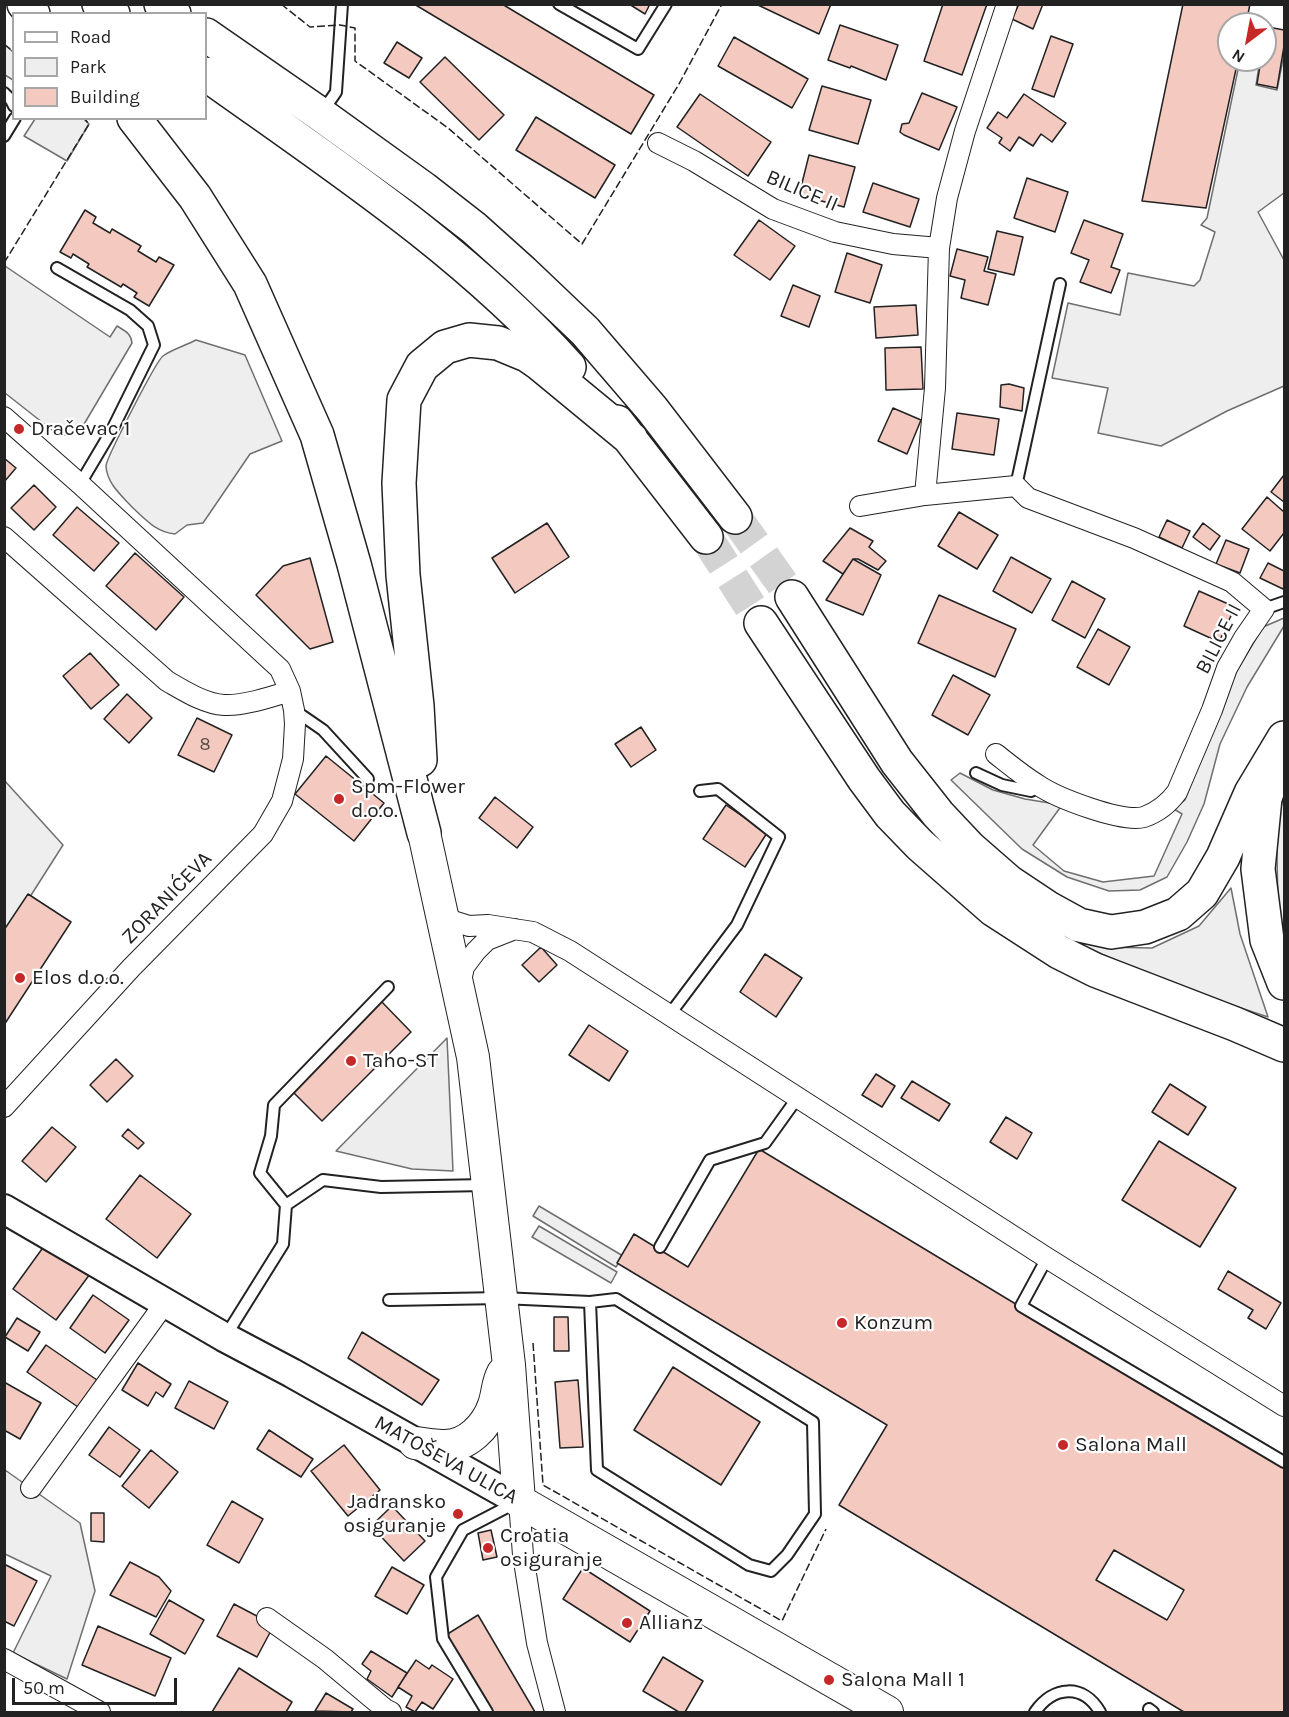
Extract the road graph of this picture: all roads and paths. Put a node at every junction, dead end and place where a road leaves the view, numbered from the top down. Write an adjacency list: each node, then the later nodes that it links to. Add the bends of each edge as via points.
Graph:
1 (342, 4): 7 (lane, via 336,92)
2 (559, 4): 3 (lane, via 638,49)
3 (666, 4)
4 (1007, 4): 12 (street, via 965,131 947,198)
5 (207, 36): 7 (highway)
6 (207, 75): 16 (highway, via 447,252 555,351)
7 (321, 114): 21 (highway, via 474,228 585,331 652,409)
8 (14, 120): 10 (lane)
9 (136, 120): 35 (highway, via 195,198 250,285 317,435)
10 (4, 136)
11 (658, 142): 12 (street, BILICE II, via 773,209 835,232 893,244)
12 (939, 248): 19 (street, via 935,388)
13 (57, 268): 17 (lane, via 130,310 148,326 154,345)
14 (1060, 284): 18 (lane)
15 (4, 417): 17 (street)
16 (631, 439): 23 (highway); 35 (highway, via 540,364 498,343 469,340 445,347 422,366 404,400 399,483 403,575 417,706)
17 (80, 484): 28 (street, ZORANIĆEVA, via 280,669)
18 (1016, 486): 19 (street); 26 (street, BILICE II, via 1028,498 1134,538 1232,582)
19 (925, 495): 20 (street)
20 (860, 506)
21 (735, 517)
22 (4, 537): 28 (street, via 167,681 195,697 223,705 256,700)
23 (706, 537)
24 (792, 597): 29 (highway, via 897,762 938,814 1009,882 1079,925 1111,932 1145,927 1178,914 1202,893 1251,793)
25 (1284, 602): 26 (lane)
26 (1264, 609): 33 (street, BILICE II, via 1227,668 1177,792 1159,810 1143,817 1126,817 1098,811)
27 (762, 623): 42 (highway, via 890,814 994,910 1095,970)
28 (292, 701): 32 (lane); 44 (street, ZORANIĆEVA, via 292,759 282,801 263,834 131,968)
29 (1284, 740): 38 (highway, via 1265,798 1258,869 1267,940)
30 (996, 754): 33 (street, BILICE II)
31 (976, 773): 33 (lane, BILICE II, via 1002,785 1031,791)
32 (368, 779)
33 (1039, 786)
34 (700, 791): 41 (lane, via 718,789 778,837 737,925)
35 (424, 833): 36 (main road)
36 (440, 910): 37 (street, via 453,921 469,926); 40 (main road)
37 (515, 928): 40 (street, via 487,940 476,951 464,967); 41 (street, via 551,940)
38 (1284, 983)
39 (388, 987): 46 (lane, via 274,1105 271,1136 260,1173)
40 (458, 993): 45 (main road, via 473,1057)
41 (670, 1014): 43 (street)
42 (1284, 1045)
43 (798, 1096): 48 (lane, via 765,1143 710,1160); 49 (street)
44 (4, 1107)
45 (489, 1185): 46 (lane, via 381,1187 323,1180); 50 (main road)
46 (286, 1205): 54 (lane, via 283,1244)
47 (6, 1212): 53 (main road, MATOŠEVA ULICA)
48 (660, 1247)
49 (1047, 1258): 56 (street); 58 (lane, via 1021,1306)
50 (502, 1298): 51 (lane); 52 (lane); 55 (main road)
51 (389, 1300)
52 (590, 1302): 52 (lane, via 597,1470 749,1565 771,1571 788,1555 815,1514 813,1422 616,1299)
53 (165, 1303): 54 (main road, MATOŠEVA ULICA); 59 (street)
54 (224, 1337): 57 (main road, MATOŠEVA ULICA)
55 (509, 1365): 57 (main road, via 499,1381 486,1422 474,1435 445,1446); 60 (main road)
56 (1284, 1406)
57 (415, 1443): 60 (main road, MATOŠEVA ULICA)
58 (1284, 1461)
59 (31, 1488)
60 (519, 1501): 65 (lane, via 463,1530 436,1578 443,1639); 66 (street, via 537,1643); 67 (main road, MATOŠEVA ULICA)
61 (267, 1618): 64 (street, via 326,1659)
62 (4, 1659): 63 (street)
63 (99, 1713)
64 (391, 1713)
65 (487, 1713)
66 (555, 1713)
67 (887, 1713)
68 (1035, 1713): 69 (lane, via 1042,1702 1062,1692 1084,1696)
69 (1100, 1713)

